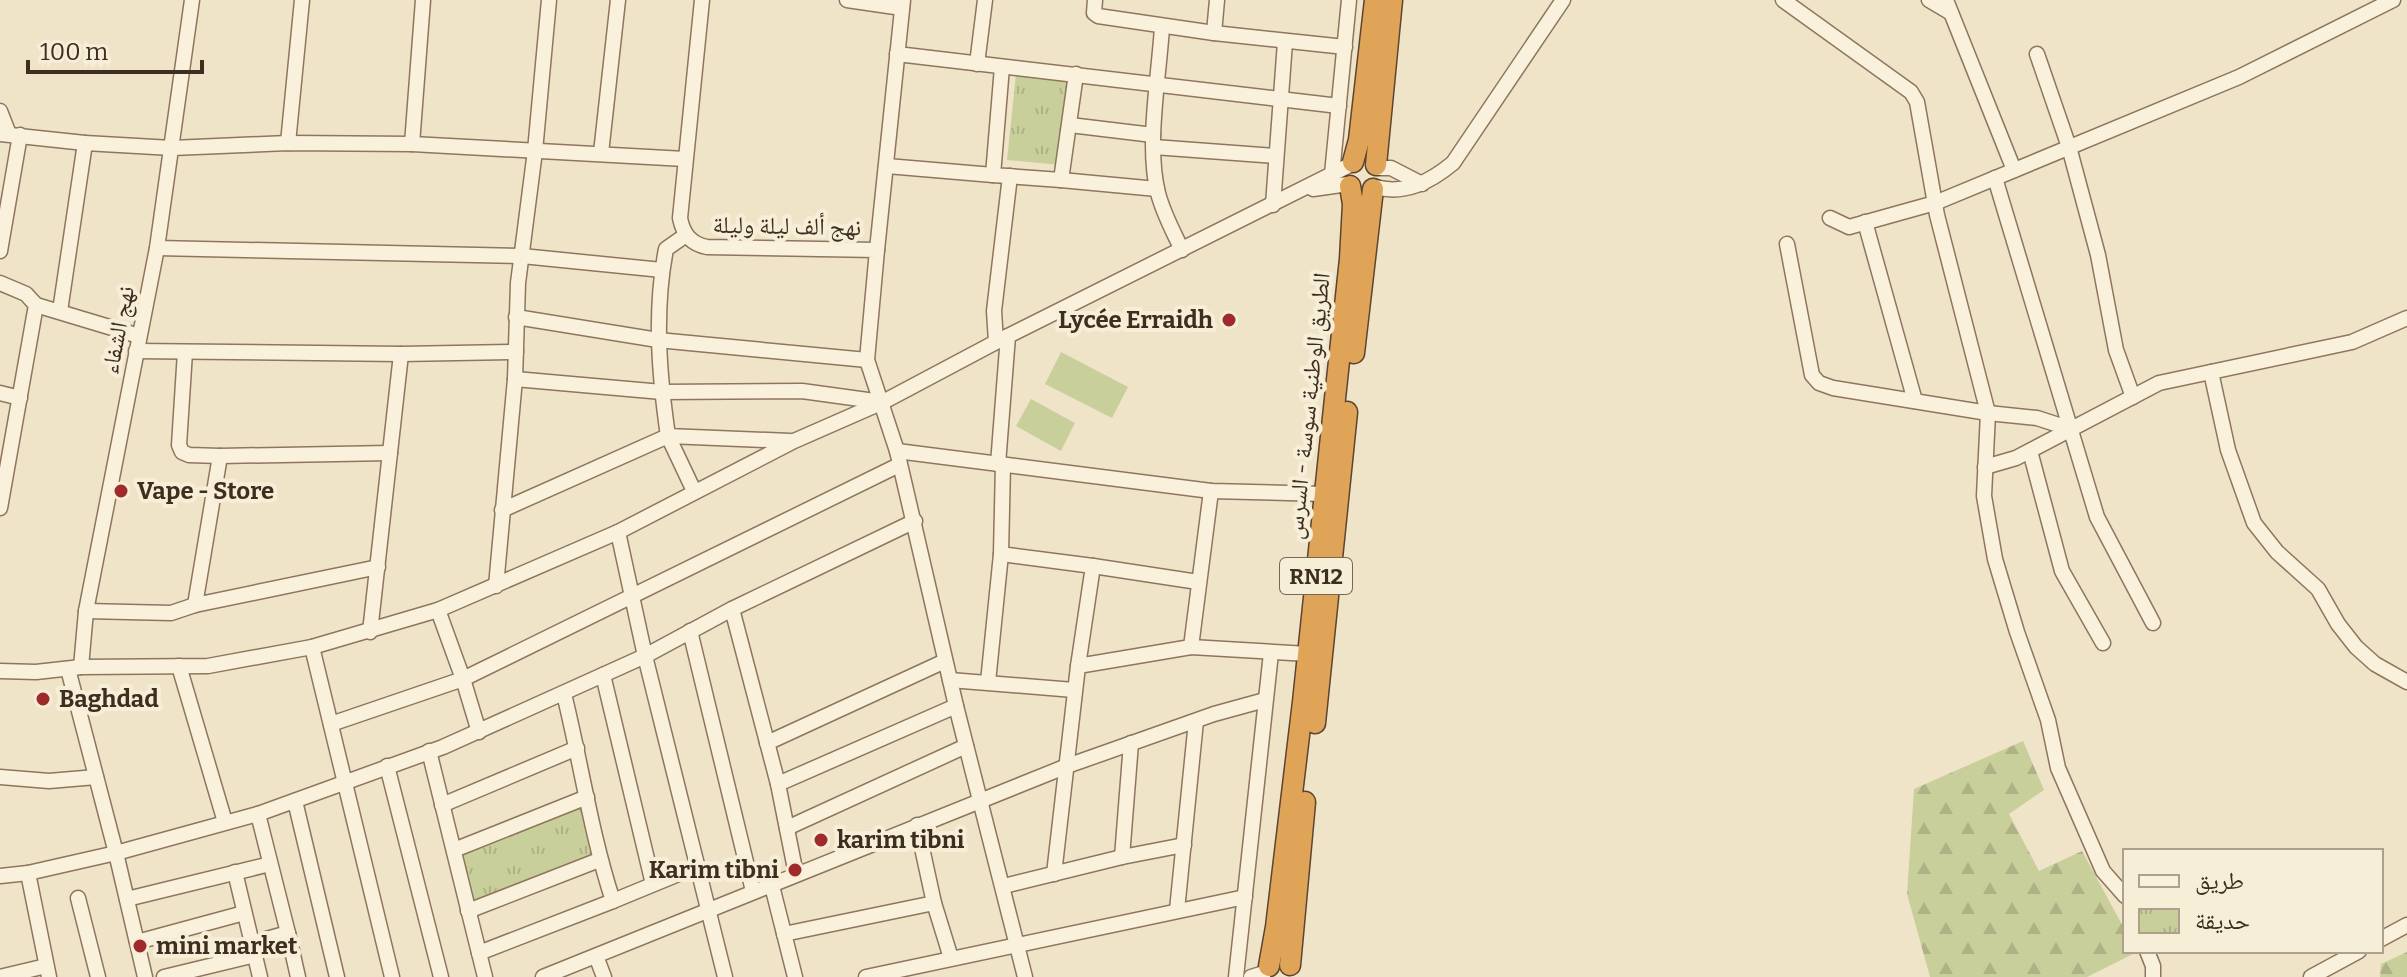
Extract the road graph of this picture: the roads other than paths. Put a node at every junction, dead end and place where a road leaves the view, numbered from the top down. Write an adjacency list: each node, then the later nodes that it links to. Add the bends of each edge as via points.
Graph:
1 (192, 0): 40 (street, نهج الشفاء)
2 (302, 0): 37 (street)
3 (423, 0): 38 (street)
4 (549, 0): 41 (street)
5 (618, 0): 42 (street)
6 (702, 0): 44 (street, نهج ألف ليلة وليلة)
7 (847, 0): 18 (street)
8 (985, 0): 26 (street)
9 (1095, 0): 20 (street, via 1096,15)
10 (1217, 0): 21 (street)
11 (1349, 0): 23 (street)
12 (1375, 0): 47 (highway, الطريق الوطنية سوسة - السرس / RN12, via 1359,140)
13 (1392, 0): 50 (highway, الطريق الوطنية سوسة - السرس / RN12)
14 (1563, 0): 53 (street, via 1453,163)
15 (1783, 0): 55 (street, via 1911,92)
16 (1929, 0): 19 (street)
17 (2393, 0): 39 (street, via 2239,77)
18 (902, 4): 24 (street)
19 (1949, 6): 46 (street)
20 (1162, 27): 21 (street); 29 (street)
21 (1214, 33): 22 (street)
22 (1285, 42): 23 (street); 30 (street)
23 (1345, 47): 31 (street)
24 (897, 54): 26 (street); 45 (street)
25 (2037, 54): 39 (street)
26 (977, 64): 27 (street)
27 (1002, 67): 28 (street); 48 (street)
28 (1076, 74): 29 (street); 33 (street)
29 (1158, 85): 30 (street); 35 (street)
30 (1282, 99): 31 (street); 43 (street)
31 (1339, 106): 47 (street)
32 (0, 111): 34 (street)
33 (1070, 125): 35 (street); 52 (street)
34 (10, 134): 36 (street); 64 (street)
35 (1154, 141): 43 (street); 54 (street)
36 (85, 143): 40 (street); 69 (street)
37 (288, 143): 38 (street); 40 (street)
38 (412, 144): 41 (street)
39 (2069, 147): 46 (street); 84 (street, via 2116,350)
40 (172, 148): 61 (street, نهج الشفاء)
41 (535, 151): 42 (street); 65 (street)
42 (601, 153): 44 (street)
43 (1276, 156): 56 (street)
44 (685, 159): 59 (street, نهج ألف ليلة وليلة, via 680,218)
45 (887, 166): 48 (street); 62 (street)
46 (2014, 170): 51 (street)
47 (1346, 174): 50 (highway, via 1358,192); 50 (highway, via 1367,159); 56 (street); 100 (highway, الطريق الوطنية سوسة - السرس / RN12, via 1353,204 1350,259)
48 (993, 175): 49 (street)
49 (1010, 176): 52 (street); 73 (street, via 994,311)
50 (1376, 177): 53 (street, via 1392,190); 53 (street, via 1391,168); 199 (highway, الطريق الوطنية سوسة - السرس / RN12, via 1303,815)
51 (1995, 178): 55 (street); 89 (street)
52 (1061, 180): 54 (street)
53 (1422, 184)
54 (1157, 189): 63 (street)
55 (1935, 203): 58 (street); 88 (street)
56 (1273, 205): 63 (street)
57 (1830, 218): 58 (street, via 1849,227)
58 (1865, 222): 86 (street)
59 (686, 235): 62 (street, نهج ألف ليلة وليلة, via 707,247); 66 (street, via 666,249)
60 (1787, 244): 86 (street, via 1812,375 1833,388)
61 (157, 248): 65 (street); 72 (street, نهج الشفاء)
62 (877, 250): 79 (street, نهج ألف ليلة وليلة)
63 (1182, 250): 73 (street)
64 (0, 251)
65 (522, 256): 66 (street); 70 (street)
66 (662, 270): 74 (street)
67 (0, 283): 68 (street, via 26,294)
68 (36, 305): 69 (street); 85 (street)
69 (60, 311): 72 (street)
70 (516, 317): 74 (street); 77 (street)
71 (2407, 318): 80 (street, via 2352,342)
72 (139, 336): 75 (street, نهج الشفاء)
73 (1002, 339): 87 (street); 96 (street)
74 (658, 340): 79 (street); 82 (street)
75 (136, 351): 76 (street); 114 (street, نهج الشفاء)
76 (185, 352): 78 (street); 94 (street, via 179,445 189,455)
77 (516, 352): 78 (street); 81 (street)
78 (401, 354): 93 (street)
79 (867, 360): 87 (street, نهج ألف ليلة وليلة)
80 (2211, 372): 84 (street, via 2159,383); 133 (street, via 2228,450 2254,523 2318,589 2365,656)
81 (515, 379): 82 (street); 102 (street)
82 (662, 392): 87 (street, via 802,391); 90 (street)
83 (0, 393): 85 (street)
84 (2133, 397): 89 (street)
85 (20, 398): 101 (street)
86 (1915, 401): 88 (street)
87 (883, 402): 91 (street); 95 (street, نهج ألف ليلة وليلة)
88 (1988, 413): 89 (street, via 2037,418); 97 (street)
89 (2071, 429): 92 (street); 115 (street, via 2097,517)
90 (668, 436): 91 (street); 98 (street); 102 (street)
91 (794, 441): 98 (street)
92 (2030, 451): 97 (street); 118 (street, via 2062,571)
93 (390, 453): 94 (street); 107 (street)
94 (220, 456): 111 (street)
95 (898, 458): 96 (street); 103 (street, نهج ألف ليلة وليلة); 110 (street)
96 (1000, 464): 99 (street); 105 (street)
97 (1985, 467): 176 (street, via 1984,496 1995,559 2048,720 2058,768 2103,871)
98 (694, 491): 104 (street)
99 (1211, 491): 100 (street); 108 (street)
100 (1324, 494): 122 (highway, الطريق الوطنية سوسة - السرس / RN12)
101 (0, 508)
102 (502, 510): 109 (street)
103 (915, 521): 112 (street); 124 (street, نهج ألف ليلة وليلة)
104 (618, 532): 109 (street); 110 (street)
105 (1001, 554): 106 (street); 132 (street)
106 (1093, 566): 108 (street); 126 (street)
107 (378, 567): 111 (street); 117 (street)
108 (1198, 582): 120 (street)
109 (496, 586): 113 (street)
110 (633, 593): 123 (street); 130 (street)
111 (195, 605): 114 (street, via 171,613)
112 (732, 609): 116 (street); 141 (street)
113 (438, 610): 117 (street); 130 (street)
114 (86, 611): 127 (street, نهج الشفاء)
115 (2153, 623)
116 (690, 631): 123 (street); 175 (street)
117 (370, 632): 119 (street)
118 (2103, 643)
119 (312, 647): 125 (street, via 208,666); 139 (street)
120 (1191, 647): 121 (street); 126 (street)
121 (1271, 653): 122 (street); 136 (street)
122 (1308, 654): 201 (highway, الطريق الوطنية سوسة - السرس / RN12, via 1278,913)
123 (645, 656): 129 (street); 166 (street)
124 (945, 661): 131 (street, نهج ألف ليلة وليلة); 141 (street)
125 (179, 666): 127 (street); 157 (street)
126 (1078, 666): 134 (street)
127 (74, 668): 128 (street); 149 (street, نهج الشفاء)
128 (0, 671)
129 (603, 675): 135 (street); 172 (street)
130 (463, 679): 139 (street); 140 (street)
131 (950, 680): 132 (street); 137 (street, نهج ألف ليلة وليلة)
132 (988, 682): 134 (street)
133 (2407, 682)
134 (1074, 690): 147 (street)
135 (564, 694): 140 (street); 144 (street)
136 (1265, 700): 138 (street); 177 (street)
137 (956, 706): 143 (street, نهج ألف ليلة وليلة); 151 (street)
138 (1196, 721): 142 (street); 160 (street)
139 (331, 724): 150 (street)
140 (479, 732): 145 (street)
141 (767, 743): 151 (street)
142 (1131, 743): 147 (street); 163 (street)
143 (966, 746): 153 (street, نهج ألف ليلة وليلة); 159 (street)
144 (577, 748): 152 (street); 155 (street)
145 (429, 751): 146 (street); 155 (street)
146 (387, 766): 150 (street); 210 (street)
147 (1067, 766): 153 (street); 170 (street)
148 (0, 777): 149 (street)
149 (96, 777): 162 (street, نهج الشفاء)
150 (346, 784): 154 (street); 209 (street)
151 (778, 784): 159 (street)
152 (587, 797): 161 (street); 164 (street)
153 (981, 799): 158 (street); 174 (street, نهج ألف ليلة وليلة)
154 (295, 801): 156 (street); 208 (street)
155 (442, 805): 161 (street)
156 (258, 814): 157 (street); 165 (street)
157 (225, 822): 162 (street)
158 (917, 825): 169 (street); 181 (street)
159 (787, 828): 169 (street)
160 (1184, 845): 163 (street); 183 (street)
161 (454, 850): 184 (street)
162 (116, 853): 168 (street); 179 (street, نهج الشفاء)
163 (1122, 857): 170 (street)
164 (599, 860): 180 (street); 184 (street)
165 (270, 864): 167 (street); 187 (street)
166 (698, 866): 172 (street); 182 (street)
167 (235, 872): 179 (street); 185 (street)
168 (28, 873): 171 (street); 200 (street)
169 (796, 874): 173 (street)
170 (1054, 874): 174 (street)
171 (0, 876)
172 (653, 884): 180 (street)
173 (772, 886): 175 (street); 188 (street)
174 (1004, 886): 191 (street, نهج ألف ليلة وليلة)
175 (753, 891): 182 (street)
176 (2123, 894)
177 (1245, 897): 183 (street); 218 (street)
178 (78, 898): 203 (street)
179 (127, 899): 190 (street, نهج الشفاء)
180 (613, 901): 193 (street)
181 (934, 903): 188 (street); 197 (street)
182 (710, 910): 196 (street); 214 (street)
183 (1177, 910): 191 (street)
184 (468, 911): 193 (street)
185 (244, 913): 190 (street); 192 (street)
186 (2407, 925): 189 (street)
187 (288, 933): 192 (street); 207 (street)
188 (784, 934): 215 (street)
189 (2383, 938)
190 (137, 942): 204 (street, نهج الشفاء)
191 (1017, 944): 197 (street); 217 (street, نهج ألف ليلة وليلة)
192 (253, 949): 205 (street); 206 (street)
193 (479, 953): 211 (street)
194 (2148, 953): 219 (street)
195 (2355, 953): 220 (street)
196 (596, 956): 212 (street); 213 (street)
197 (951, 958): 216 (street)
198 (0, 961): 202 (street)
199 (1293, 971): 201 (highway, RN12, via 1282,961)
200 (48, 972): 202 (street)
201 (1262, 973)
202 (2, 976)
203 (98, 977)
204 (145, 977)
205 (164, 977)
206 (260, 977)
207 (298, 977)
208 (337, 977)
209 (392, 977)
210 (441, 977)
211 (485, 977)
212 (543, 977)
213 (604, 977)
214 (725, 977)
215 (795, 977)
216 (866, 977)
217 (1025, 977)
218 (1236, 977)
219 (2153, 977)
220 (2311, 977)

